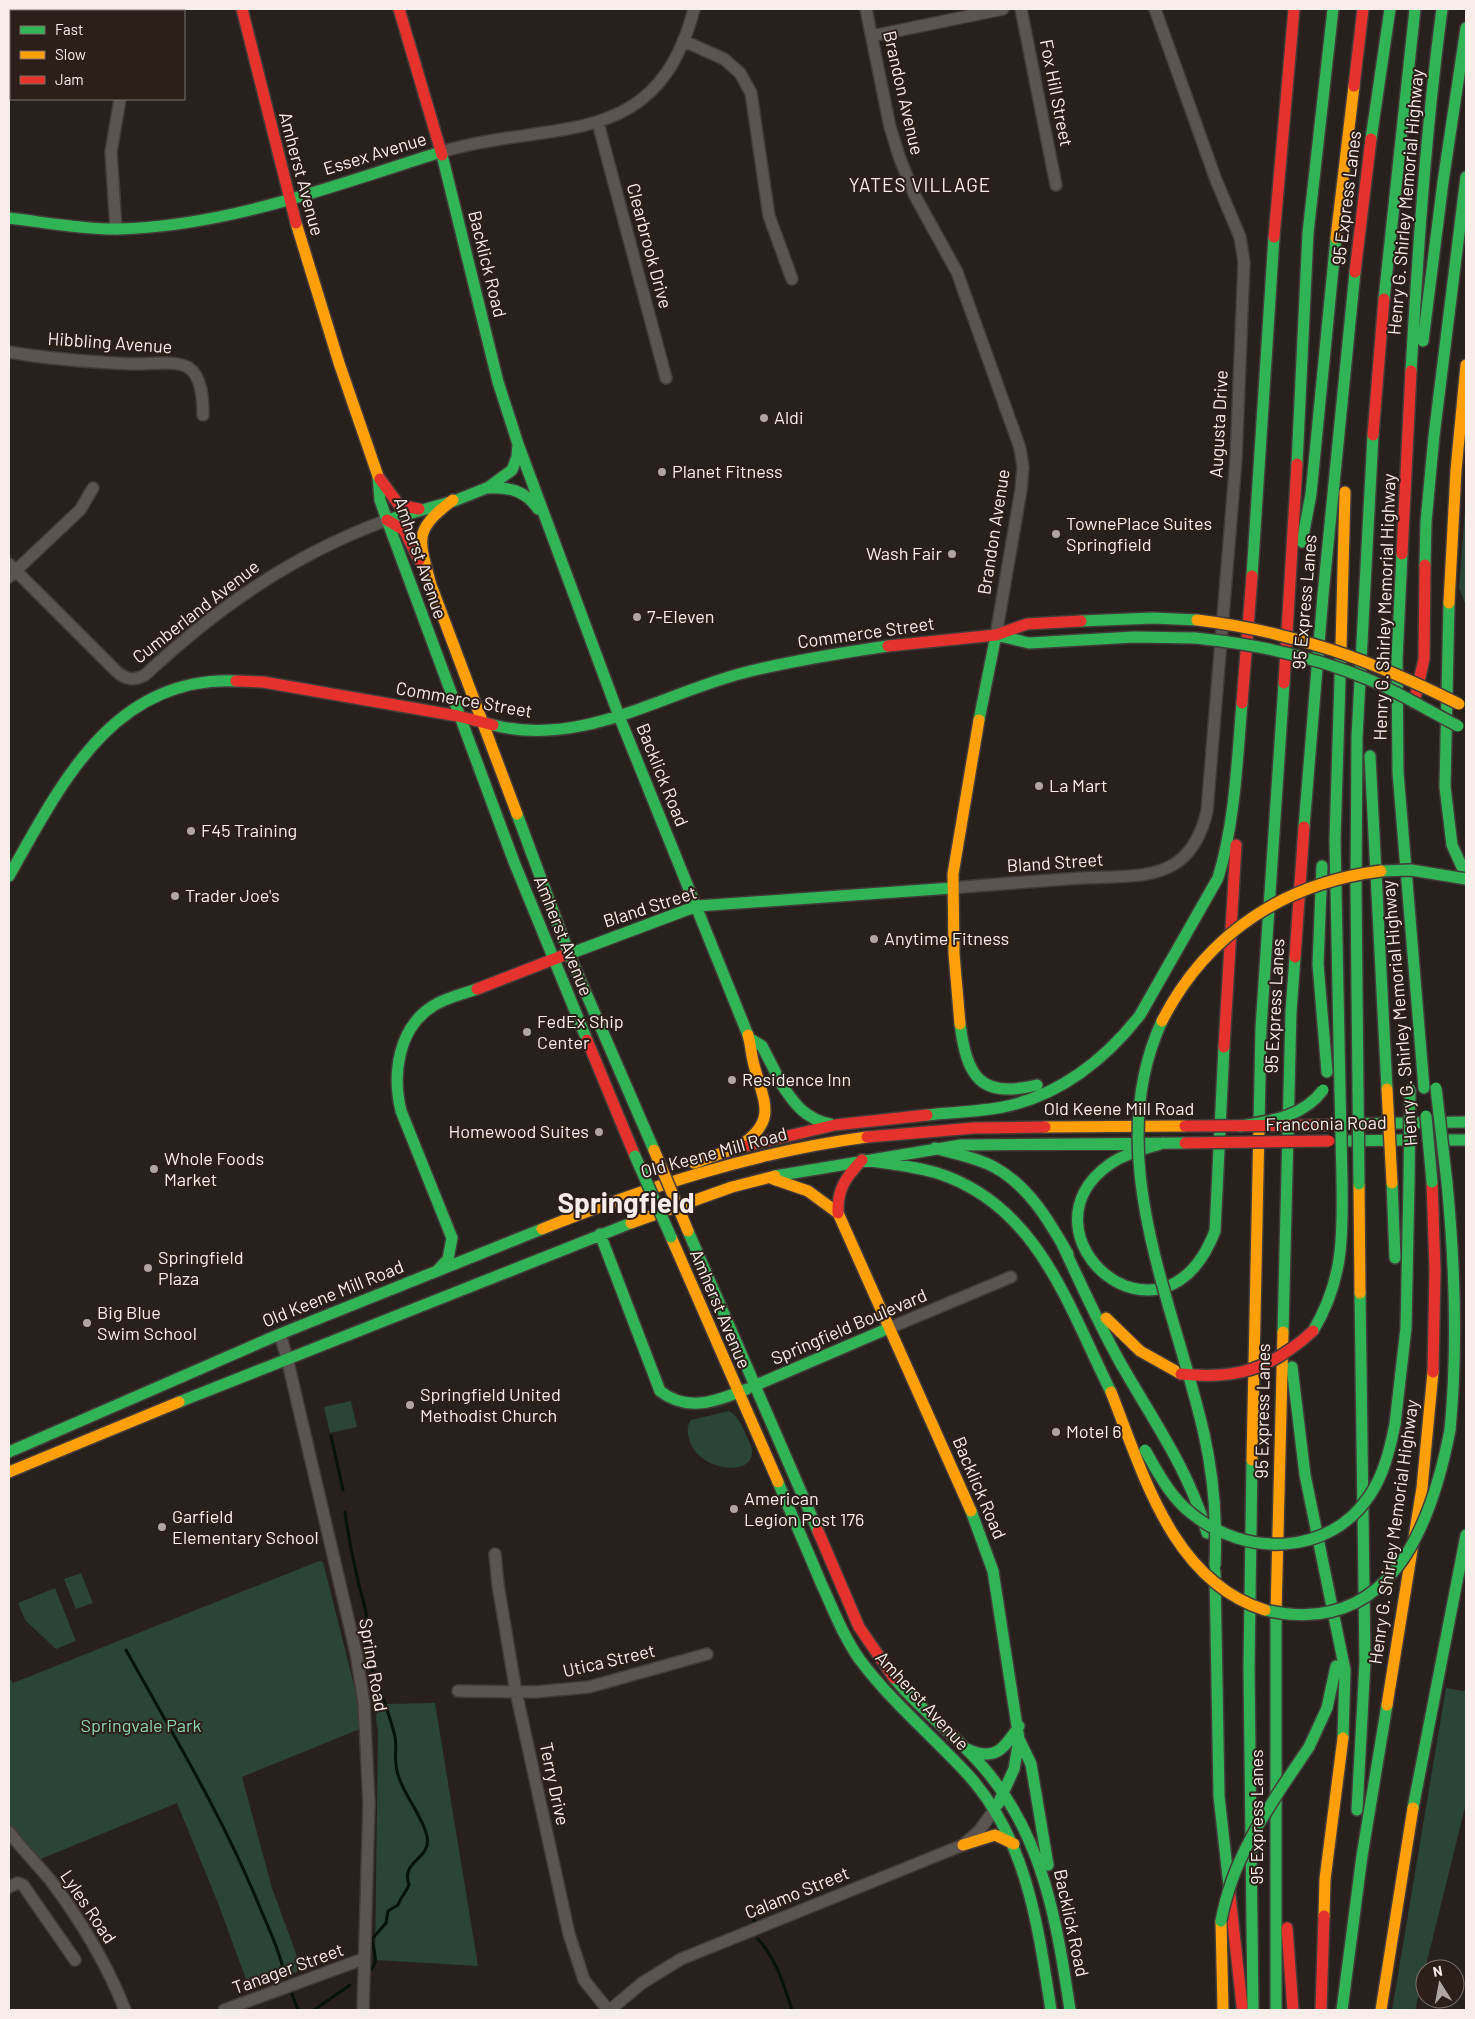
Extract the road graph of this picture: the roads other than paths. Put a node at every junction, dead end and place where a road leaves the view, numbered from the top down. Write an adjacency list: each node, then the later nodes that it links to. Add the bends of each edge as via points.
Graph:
1 (242, 9): 22 (main road, Amherst Avenue)
2 (399, 9): 19 (main road, Backlick Road)
3 (694, 9): 16 (street, Essex Avenue)
4 (866, 9): 15 (street, Brandon Avenue)
5 (1004, 9): 15 (street)
6 (1021, 9): 21 (street, Fox Hill Street)
7 (1155, 9): 56 (street, Augusta Drive, via 1242,248 1236,459 1210,783 1205,821)
8 (1333, 9): 43 (main road, via 1320,102 1308,233)
9 (1363, 9): 43 (main road, via 1327,315 1311,494)
10 (1390, 9): 26 (main road, 95 Express Lanes)
11 (1415, 9): 40 (main road, via 1395,180 1377,384)
12 (1442, 9): 32 (main road, Henry G. Shirley Memorial Highway, via 1419,220)
13 (1295, 12): 55 (main road, via 1272,254)
14 (1466, 28): 32 (main road)
15 (872, 36): 44 (street, Brandon Avenue, via 890,127 900,159 915,196 957,272 1020,448 1023,467 1021,490)
16 (684, 41): 18 (street, Essex Avenue, via 672,65 650,92 623,112); 25 (street, via 724,59 740,73 751,92 770,216)
17 (120, 100): 24 (street, via 111,152)
18 (598, 123): 19 (street, Essex Avenue, via 488,140); 29 (street, Clearbrook Drive)
19 (441, 152): 22 (main road, Essex Avenue); 31 (main road, Backlick Road, via 500,387)
20 (1466, 177): 45 (main road, via 1429,484)
21 (1056, 185)
22 (289, 199): 24 (main road, Essex Avenue, via 221,218 181,225); 33 (main road, Amherst Avenue, via 333,349)
23 (9, 218): 24 (main road, Essex Avenue)
24 (116, 229)
25 (792, 280)
26 (1351, 310): 50 (main road); 85 (main road, 95 Express Lanes, via 1303,834 1291,1012)
27 (9, 352): 30 (street, Hibbling Avenue, via 132,364 178,364 189,368 196,377)
28 (1466, 365): 58 (main road, via 1452,519 1445,787 1454,848)
29 (666, 378)
30 (203, 415)
31 (518, 444): 35 (main road, Cumberland Avenue, via 518,457 512,469); 39 (main road, Backlick Road)
32 (1408, 447): 63 (main road, Henry G. Shirley Memorial Highway, via 1399,611 1397,737)
33 (379, 479): 37 (main road, via 397,505); 38 (main road, Amherst Avenue, via 380,500)
34 (93, 488): 41 (street, via 80,510)
35 (487, 488): 36 (main road, Cumberland Avenue); 39 (main road, Backlick Road, via 519,490 536,506)
36 (453, 500): 37 (main road, Cumberland Avenue); 42 (main road, Amherst Avenue, via 432,516 422,532 421,547)
37 (424, 508): 38 (main road, Cumberland Avenue)
38 (386, 520): 41 (street, Cumberland Avenue, via 329,544 264,580 239,596 139,678 122,676); 42 (main road, via 405,530); 48 (main road, Amherst Avenue)
39 (547, 525): 49 (main road, Backlick Road)
40 (1366, 564): 51 (main road); 114 (main road, bridge, via 1359,688 1356,941 1365,1662)
41 (11, 571)
42 (431, 586): 52 (main road, Amherst Avenue)
43 (1290, 600): 126 (main road, via 1265,956 1259,1094 1248,1668)
44 (996, 635): 45 (main road, Commerce Street, bridge, via 1028,624 1154,618 1250,626 1353,654); 46 (main road, Commerce Street, bridge, via 1029,643 1141,637 1251,644 1308,658 1369,680); 49 (main road, Commerce Street, via 910,642 766,667 721,679); 59 (main road, Brandon Avenue, via 970,768)
45 (1421, 684): 46 (main road); 47 (main road, Commerce Street, bridge)
46 (1414, 703): 53 (main road, Commerce Street, bridge)
47 (1463, 706)
48 (458, 716): 52 (main road, Commerce Street); 57 (main road, Commerce Street, via 263,682 212,680 171,690 127,713 106,729 44,815); 62 (main road, Amherst Avenue)
49 (620, 716): 52 (main road, Commerce Street, via 598,724 556,730 504,728); 60 (main road, Backlick Road)
50 (1338, 718): 71 (main road, bridge, via 1323,853 1318,964 1326,1063 1323,1090 1312,1104 1302,1110); 83 (main road, bridge, via 1335,897 1343,1235 1338,1278 1328,1307 1313,1331 1279,1359 1248,1373 1216,1377 1181,1374 1153,1361 1118,1333)
51 (1370, 721)
52 (484, 722): 61 (main road, Amherst Avenue)
53 (1462, 728)
54 (1370, 741): 90 (main road, bridge, via 1395,1301)
55 (1236, 788): 67 (main road, via 1218,878 1140,1015); 74 (main road, via 1236,848 1214,1231 1205,1256 1185,1276 1174,1283 1149,1289 1126,1287 1106,1277 1089,1256 1077,1226 1080,1204 1104,1168 1116,1160)
56 (1188, 852): 59 (street, Bland Street, via 1176,863 1150,873)
57 (9, 876)
58 (1466, 877): 99 (main road, bridge, via 1422,871 1382,871 1329,880 1289,894 1229,933 1202,959 1176,994 1155,1036 1138,1106 1140,1174 1152,1236 1208,1453 1217,1515)
59 (952, 888): 60 (main road, Bland Street); 67 (main road, Brandon Avenue, via 960,1024 966,1061 977,1080 999,1090 1028,1088 1064,1074)
60 (697, 906): 61 (main road, Bland Street); 65 (main road, Backlick Road)
61 (569, 954): 62 (main road, Bland Street); 92 (main road, Amherst Avenue, bridge)
62 (553, 960): 81 (main road, Bland Street, via 434,1005 417,1017 409,1030 398,1064 399,1104); 94 (main road, Amherst Avenue, bridge)
63 (1413, 967): 64 (main road, Henry G. Shirley Memorial Highway); 93 (main road, bridge, via 1430,1027 1457,1314 1456,1375 1450,1430 1425,1524 1408,1557 1367,1596 1338,1608 1308,1614 1281,1613 1249,1605 1204,1574 1166,1520)
64 (1417, 1004): 66 (main road, via 1410,1040); 114 (main road, Henry G. Shirley Memorial Highway, bridge, via 1432,1182 1436,1297 1433,1366 1426,1456)
65 (749, 1038): 70 (main road, Backlick Road, via 762,1046 782,1086 806,1116 815,1122); 76 (main road, Backlick Road, via 748,1050 764,1094 766,1113 752,1139)
66 (1410, 1064)
67 (1085, 1071): 70 (main road, via 1048,1092 1003,1107)
68 (1410, 1084): 90 (main road, bridge, via 1406,1328)
69 (1466, 1121): 71 (main road, Franconia Road, bridge)
70 (835, 1125): 76 (main road)
71 (1240, 1126): 79 (main road, Old Keene Mill Road, bridge, via 974,1128 862,1138 796,1148 732,1163)
72 (1466, 1140): 73 (main road, Franconia Road, bridge)
73 (1185, 1142): 74 (main road, Old Keene Mill Road)
74 (1163, 1143): 75 (main road, Old Keene Mill Road, via 996,1144)
75 (935, 1148): 77 (main road, Old Keene Mill Road); 83 (main road, via 981,1162 1008,1176 1037,1204)
76 (733, 1149): 79 (main road)
77 (862, 1160): 78 (main road, Old Keene Mill Road); 80 (main road, via 840,1184 836,1198); 93 (main road, via 931,1171 963,1183 993,1199 1019,1222 1042,1253)
78 (770, 1178): 80 (main road, via 803,1186); 82 (main road, Old Keene Mill Road, via 683,1203)
79 (621, 1197): 84 (main road, Old Keene Mill Road)
80 (838, 1213): 88 (main road, Backlick Road)
81 (449, 1229): 84 (main road, via 464,1246); 86 (main road, via 450,1255)
82 (600, 1234): 91 (main road, Old Keene Mill Road); 94 (main road, Springfield Boulevard, via 660,1391 670,1399 688,1404 714,1401)
83 (1062, 1244): 99 (main road, bridge, via 1103,1330 1184,1466 1198,1500)
84 (497, 1247): 86 (main road, Old Keene Mill Road)
85 (1284, 1250): 100 (main road, via 1300,1445); 109 (main road, 95 Express Lanes)
86 (437, 1271): 89 (main road, Old Keene Mill Road)
87 (1011, 1277): 88 (street, Springfield Boulevard)
88 (889, 1328): 92 (main road, Springfield Boulevard); 104 (main road, Backlick Road, via 972,1512 988,1556)
89 (280, 1334): 91 (street, Spring Road); 95 (main road, Old Keene Mill Road)
90 (1402, 1354): 93 (main road, bridge, via 1396,1424 1378,1482 1363,1505 1330,1532 1301,1543 1279,1546 1256,1546 1225,1536 1185,1507 1153,1464)
91 (288, 1358): 96 (main road, Old Keene Mill Road); 117 (street, Spring Road, via 356,1652 364,1703 369,1803)
92 (754, 1386): 94 (main road, Springfield Boulevard); 106 (main road, Amherst Avenue, via 862,1633 905,1691)
93 (1111, 1392)
94 (737, 1393): 108 (main road, Amherst Avenue, via 835,1616 853,1649 885,1692 963,1770)
95 (9, 1452)
96 (10, 1470)
97 (1466, 1535): 131 (main road, via 1419,1768)
98 (495, 1554): 103 (street, Terry Drive)
99 (1215, 1566): 125 (main road, via 1219,1796)
100 (1338, 1627): 124 (main road, bridge, via 1332,1692 1321,1725 1239,1857 1225,1893 1221,1921); 129 (main road, via 1345,1670 1345,1716 1325,1879)
101 (707, 1654): 103 (street, Utica Street, via 589,1688)
102 (458, 1691): 103 (street, Utica Street)
103 (516, 1692): 121 (street, Terry Drive, via 574,1956 587,1987)
104 (1019, 1726): 105 (main road, Backlick Road); 106 (main road, via 1004,1748 993,1755)
105 (1019, 1739): 107 (main road, Backlick Road, via 1017,1760); 115 (main road, via 1031,1764)
106 (964, 1747): 107 (main road, Amherst Avenue)
107 (1003, 1793): 108 (main road, Backlick Road); 115 (main road, Backlick Road, via 1034,1847)
108 (995, 1810): 111 (main road, Backlick Road); 112 (street, Calamo Street)
109 (1274, 1817): 127 (main road, 95 Express Lanes); 128 (main road)
110 (9, 1832): 118 (street, Lyles Road, via 50,1881 89,1938 107,1968)
111 (1014, 1844): 112 (main road, via 995,1835); 122 (main road, Backlick Road, via 1035,1906)
112 (963, 1845): 121 (street, Calamo Street, via 681,1959 642,1983)
113 (9, 1887): 116 (street, via 18,1883 23,1885)
114 (1356, 1887): 130 (main road, Henry G. Shirley Memorial Highway)
115 (1051, 1895): 123 (main road, Backlick Road)
116 (75, 1960)
117 (363, 1960): 119 (street, Tanager Street); 120 (street, Spring Road)
118 (124, 2010)
119 (224, 2010)
120 (363, 2010)
121 (609, 2010)
122 (1050, 2010)
123 (1070, 2010)
124 (1223, 2010)
125 (1242, 2010)
126 (1253, 2010)
127 (1276, 2010)
128 (1293, 2010)
129 (1321, 2010)
130 (1342, 2010)
131 (1381, 2010)

